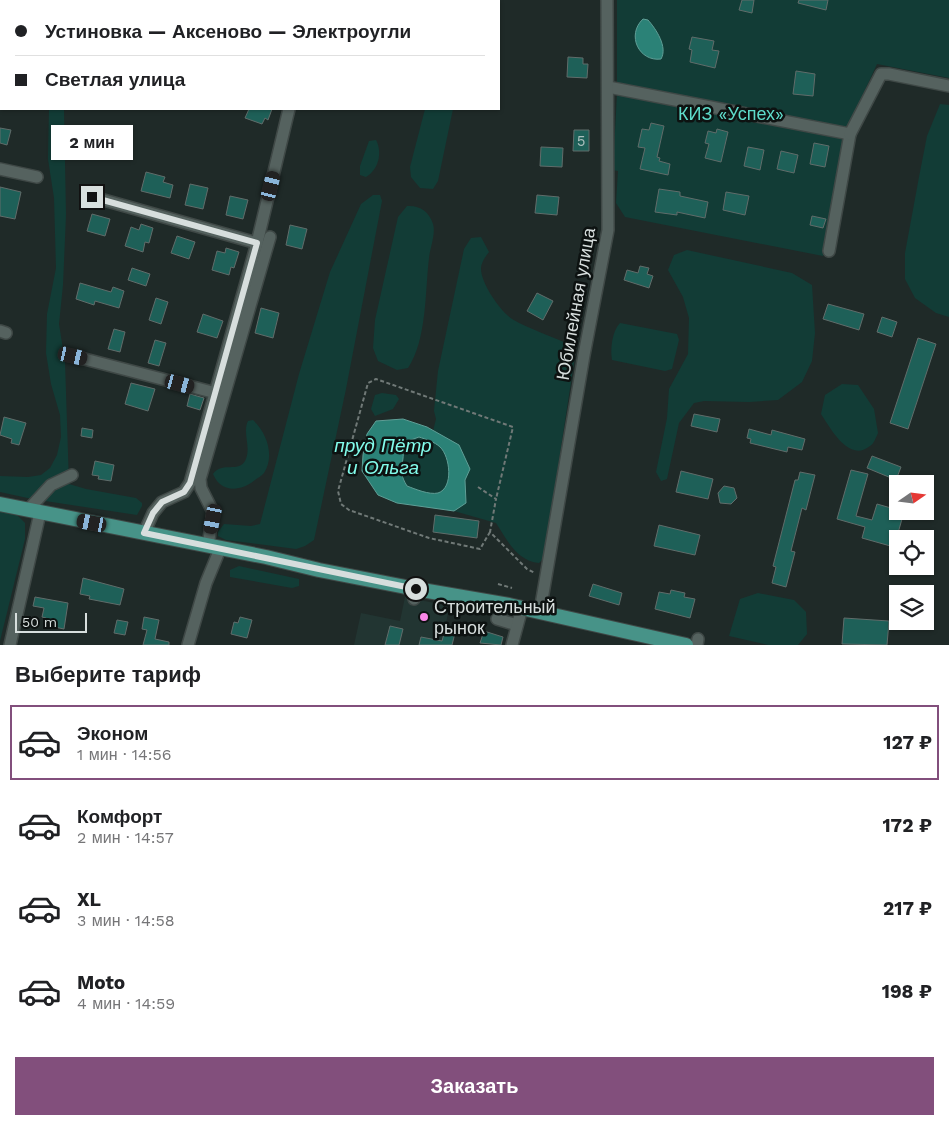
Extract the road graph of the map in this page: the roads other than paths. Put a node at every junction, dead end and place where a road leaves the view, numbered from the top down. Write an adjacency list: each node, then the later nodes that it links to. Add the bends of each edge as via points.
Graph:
1 (607, 0): 3 (street, Юбилейная улица)
2 (949, 86): 5 (street, via 881,74)
3 (608, 87): 5 (street); 20 (street, Юбилейная улица, via 608,230)
4 (289, 110): 10 (street)
5 (850, 134): 11 (street)
6 (0, 168): 7 (street)
7 (37, 177)
8 (92, 197): 10 (street)
9 (270, 237): 18 (street, via 200,479 200,488 213,512)
10 (257, 243): 13 (street)
11 (829, 251)
12 (73, 356): 13 (street)
13 (216, 393): 17 (street, via 190,483 184,492 162,502)
14 (72, 475): 16 (street, via 51,485)
15 (0, 504): 16 (main road)
16 (34, 511): 17 (main road); 24 (street)
17 (144, 533): 18 (main road)
18 (214, 547): 19 (main road, via 415,594); 25 (street)
19 (522, 608): 20 (main road); 22 (street)
20 (540, 612): 23 (main road, via 611,623)
21 (497, 619): 22 (street)
22 (517, 625): 26 (street)
23 (694, 643)
24 (10, 645)
25 (188, 645)
26 (512, 645)

